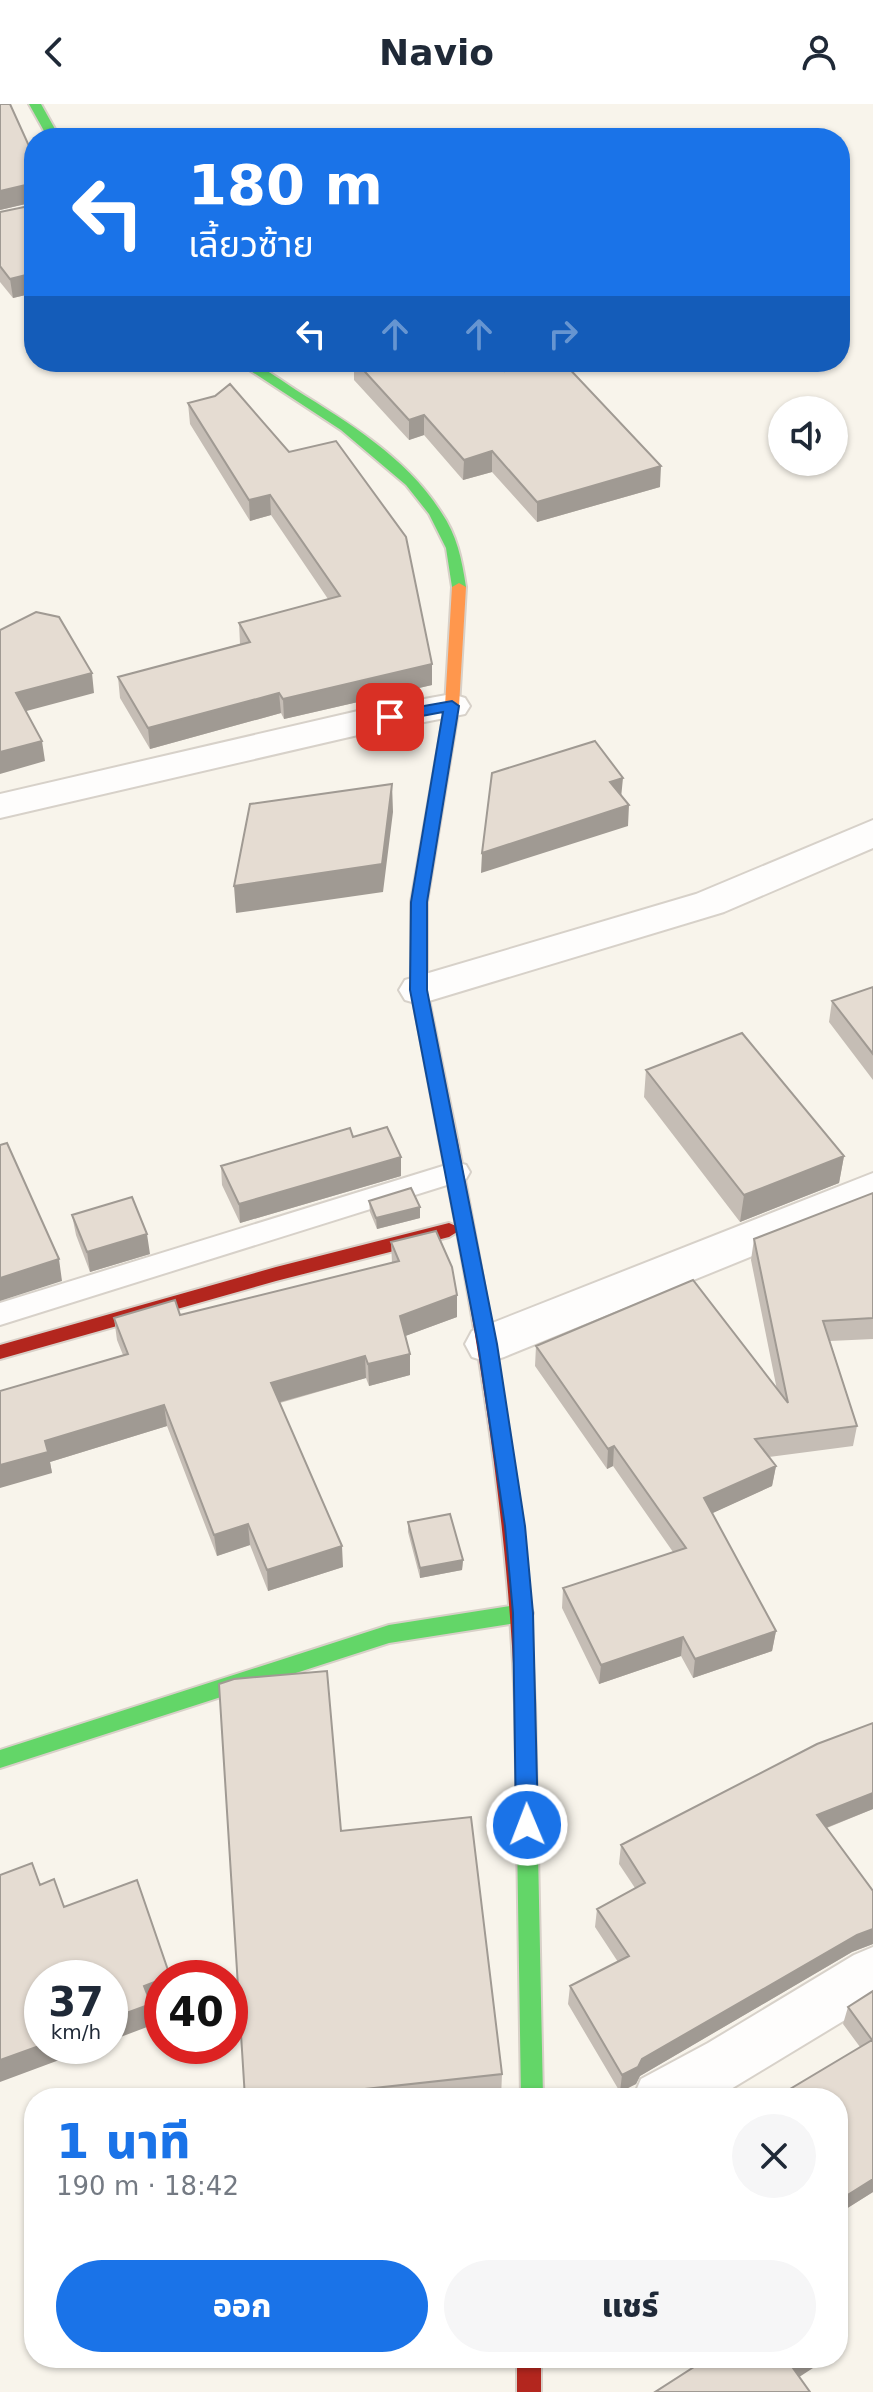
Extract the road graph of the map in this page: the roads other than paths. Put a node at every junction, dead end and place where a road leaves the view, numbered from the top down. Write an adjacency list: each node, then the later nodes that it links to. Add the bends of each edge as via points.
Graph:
1 (35, 104): 2 (street)
2 (48, 128)
3 (258, 372): 4 (street, via 373,446 438,516 459,581)
4 (452, 706): 5 (street); 7 (street, via 419,902)
5 (0, 806)
6 (873, 833): 7 (street, via 710,903)
7 (419, 990): 8 (street)
8 (456, 1172): 10 (street); 11 (lane)
9 (873, 1189): 12 (street)
10 (466, 1226): 12 (street); 13 (street)
11 (0, 1314)
12 (488, 1344): 14 (street)
13 (0, 1352)
14 (523, 1613): 15 (street, via 374,1638); 17 (street)
15 (0, 1759)
16 (873, 1973): 18 (street)
17 (532, 2088)
18 (680, 2088)
19 (529, 2368): 20 (street)
20 (529, 2392)

